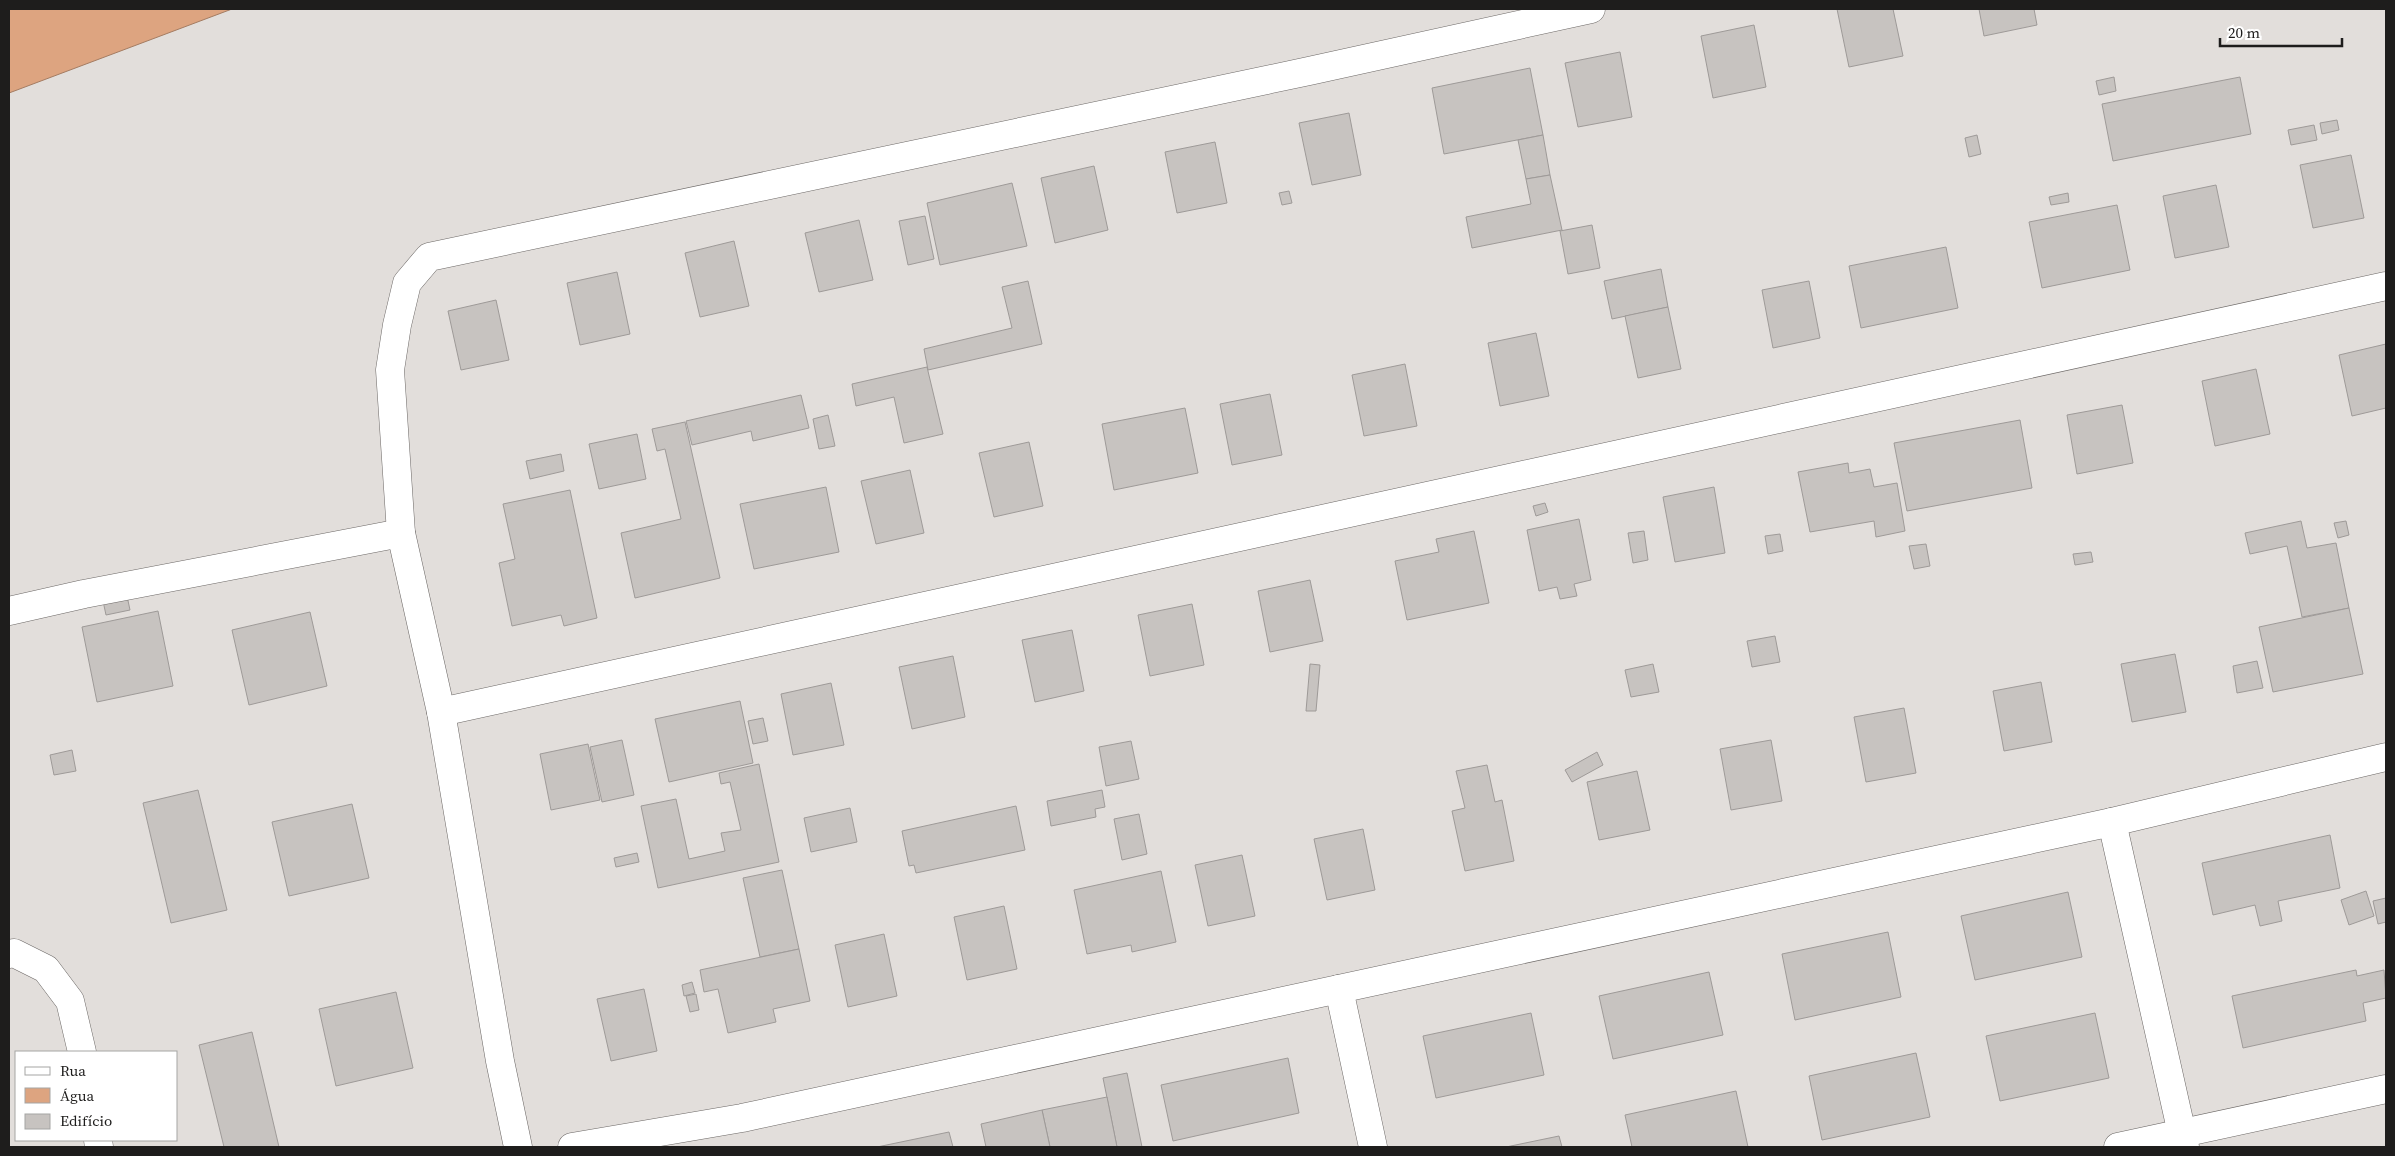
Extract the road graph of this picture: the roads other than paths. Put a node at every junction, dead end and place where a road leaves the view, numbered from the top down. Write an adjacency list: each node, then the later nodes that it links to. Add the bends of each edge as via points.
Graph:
1 (1591, 9): 3 (street, via 429,257 407,283 390,370)
2 (2386, 286): 5 (street)
3 (401, 533): 4 (street); 5 (street)
4 (9, 611)
5 (441, 712): 13 (street, via 500,1061)
6 (2386, 757): 7 (street)
7 (2112, 822): 9 (street); 12 (street)
8 (9, 954): 10 (street, via 46,968 70,1002)
9 (1339, 989): 14 (street, via 742,1118); 15 (street)
10 (82, 1051)
11 (2386, 1089): 12 (street)
12 (2183, 1140): 16 (street)
13 (518, 1147)
14 (572, 1147)
15 (1373, 1147)
16 (2118, 1147)

